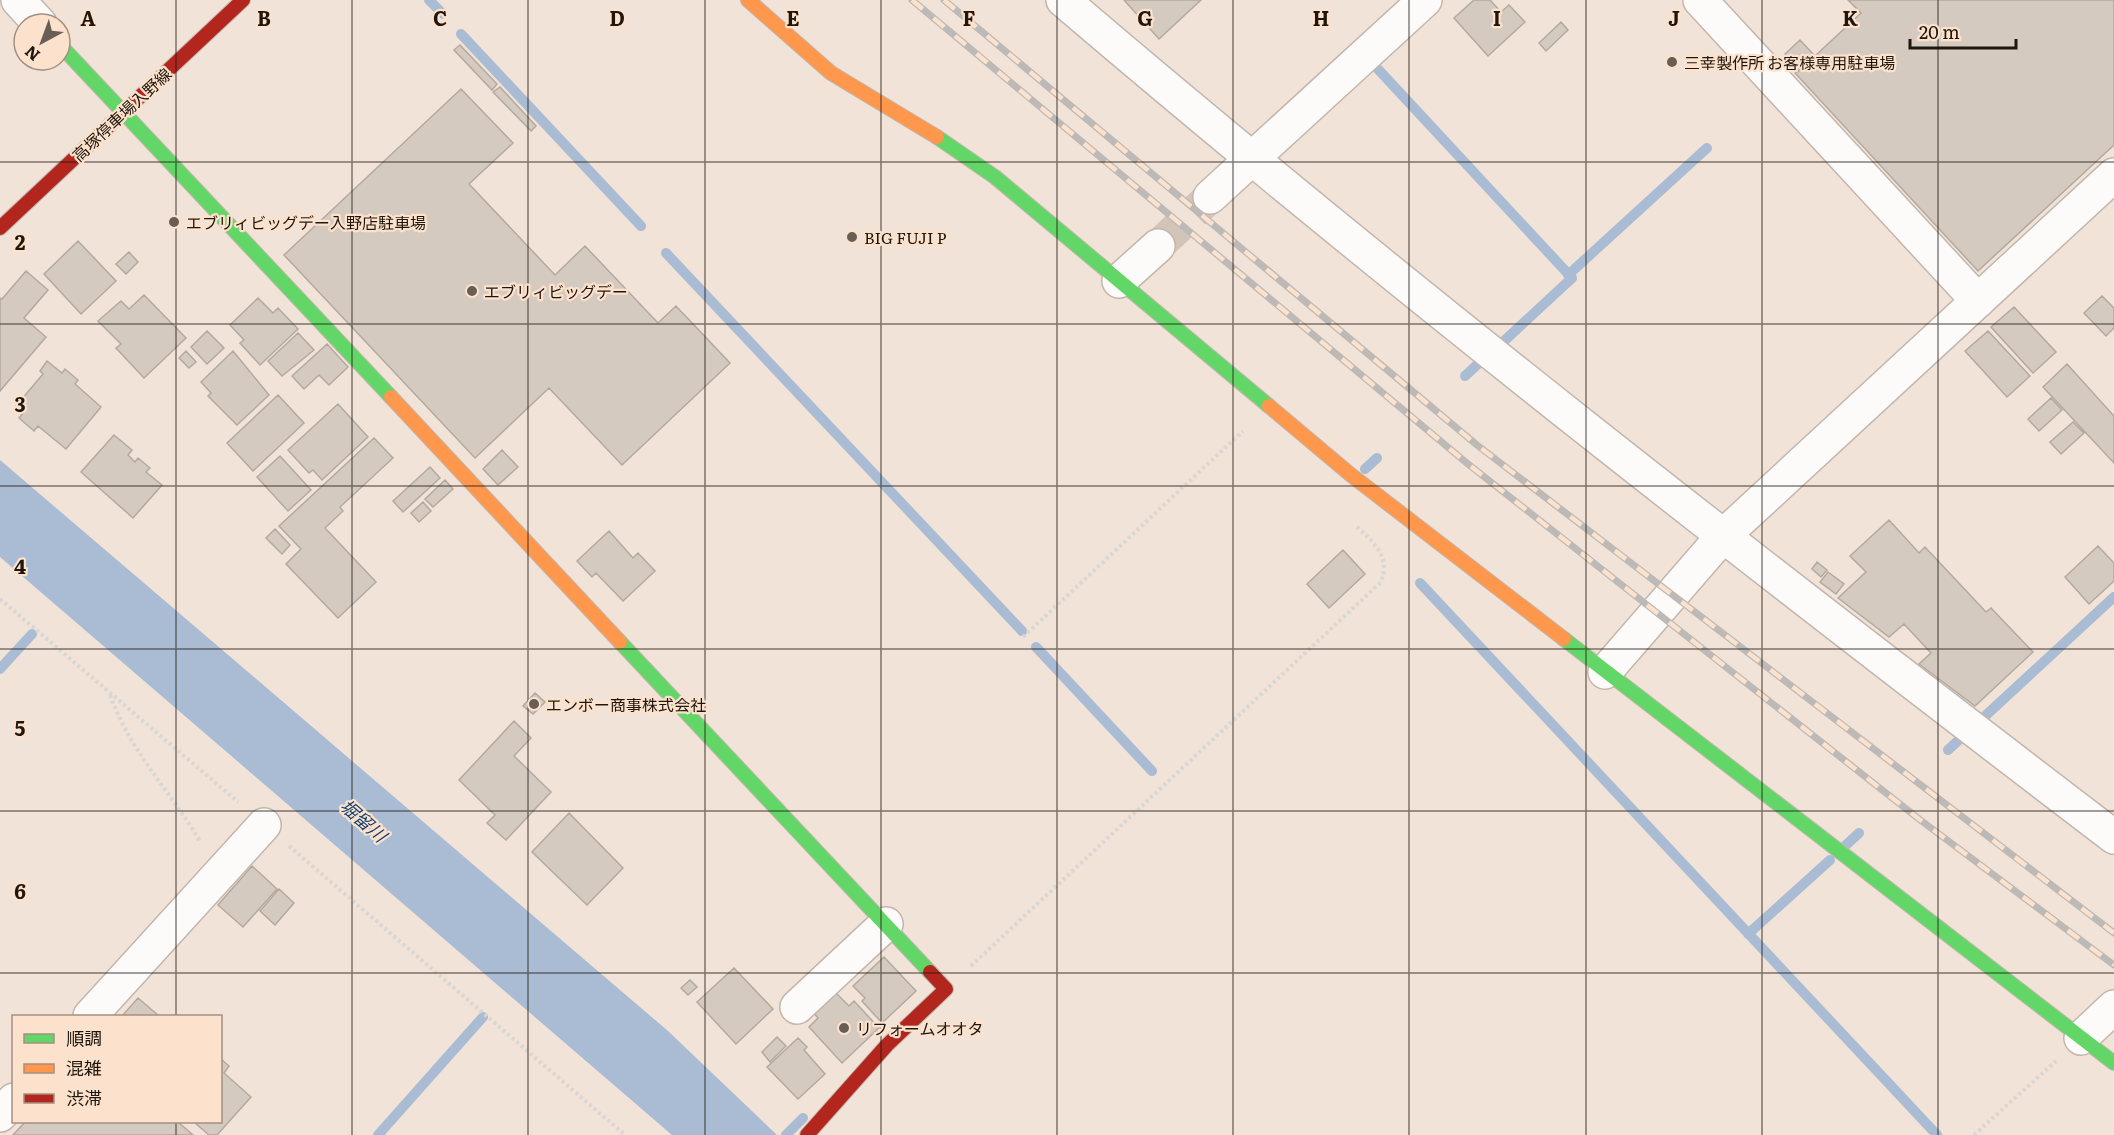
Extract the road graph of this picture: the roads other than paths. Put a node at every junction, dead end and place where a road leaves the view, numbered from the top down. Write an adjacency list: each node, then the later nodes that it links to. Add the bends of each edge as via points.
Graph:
1 (18, 0): 7 (street)
2 (243, 0): 9 (street, 高塚停車場入野線)
3 (748, 0): 15 (street, via 831,73 962,153)
4 (1063, 0): 10 (street)
5 (1425, 0): 10 (street)
6 (1700, 0): 16 (street)
7 (29, 12)
8 (72, 58): 9 (street)
9 (123, 112): 13 (street, 高塚停車場入野線); 21 (street)
10 (1251, 160): 12 (street); 17 (street)
11 (2114, 175): 16 (street)
12 (1210, 197)
13 (0, 228)
14 (1158, 246): 15 (street)
15 (1119, 281): 18 (street, via 1351,475)
16 (1978, 301): 17 (street)
17 (1722, 537): 18 (street); 20 (street)
18 (1605, 672): 25 (street)
19 (264, 825): 24 (street)
20 (2114, 837)
21 (886, 924): 22 (street); 29 (street, via 946,989 887,1045)
22 (797, 1007)
23 (2114, 1007): 25 (street)
24 (92, 1015)
25 (2081, 1038): 26 (street)
26 (2114, 1063)
27 (12, 1102): 28 (street)
28 (0, 1115)
29 (807, 1134)

